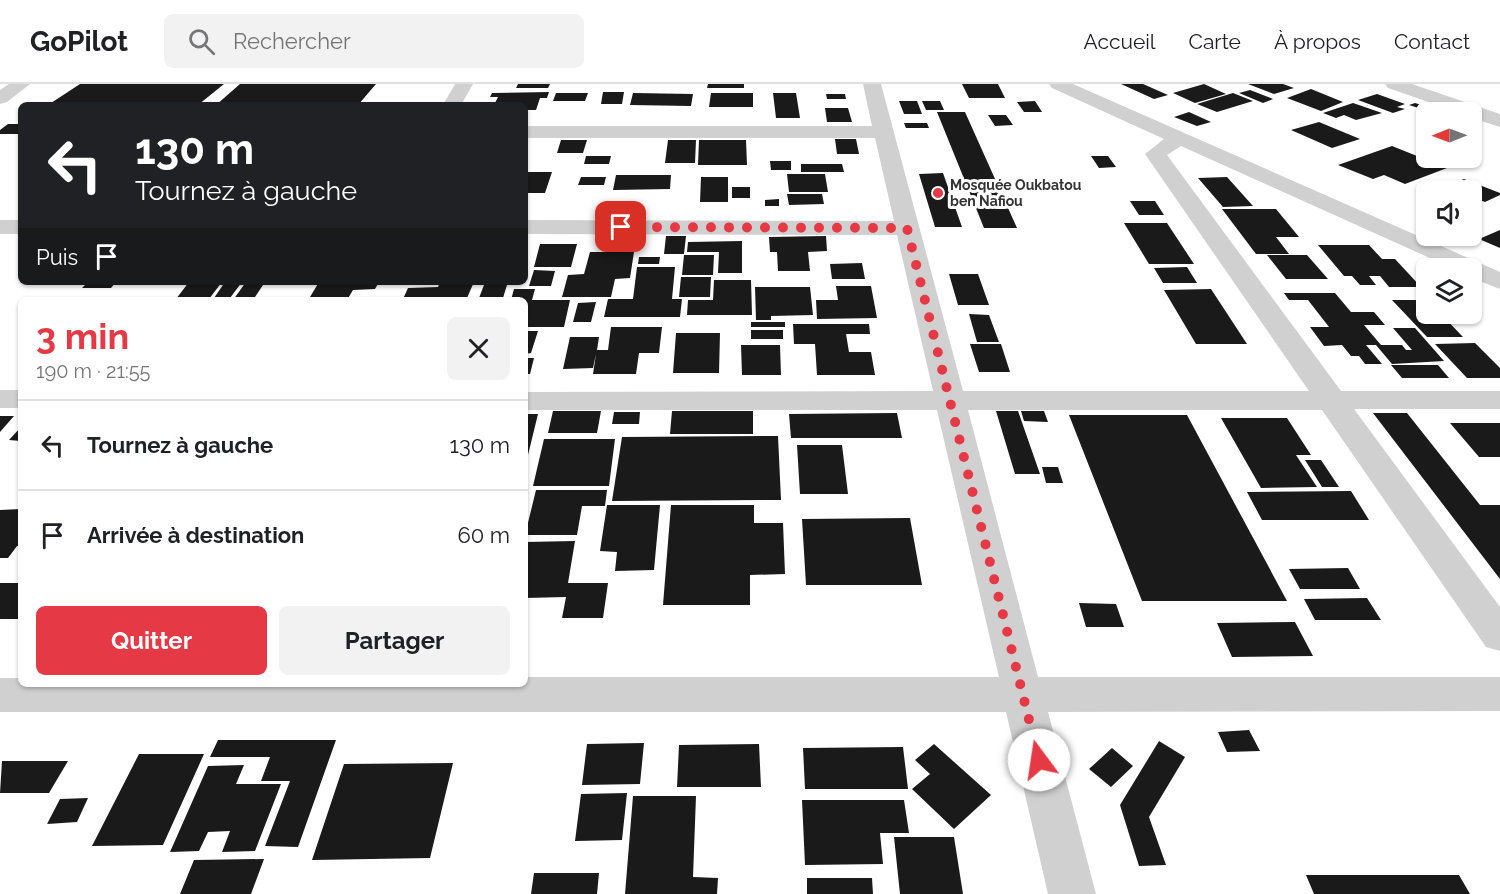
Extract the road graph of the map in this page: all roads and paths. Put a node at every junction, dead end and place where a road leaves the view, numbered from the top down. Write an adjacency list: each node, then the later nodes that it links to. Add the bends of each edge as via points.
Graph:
1 (21, 84): 6 (street)
2 (464, 84): 7 (street)
3 (872, 84): 10 (street)
4 (1058, 84): 11 (street)
5 (1394, 84): 8 (street)
6 (0, 98)
7 (454, 102)
8 (1500, 121)
9 (528, 132): 10 (street)
10 (884, 132): 15 (street)
11 (1179, 138): 16 (street); 23 (street, via 1155,154)
12 (0, 227): 13 (street)
13 (18, 227)
14 (528, 227): 15 (street)
15 (907, 228): 24 (street)
16 (1446, 258)
17 (1482, 274): 18 (street)
18 (1500, 281)
19 (0, 399): 20 (street)
20 (18, 399)
21 (1500, 400): 23 (street)
22 (528, 401): 24 (street)
23 (1332, 401): 24 (street); 25 (street)
24 (951, 402): 26 (street)
25 (1500, 636)
26 (1023, 693): 27 (street); 28 (street); 29 (street)
27 (0, 694)
28 (1500, 694)
29 (1072, 894)

